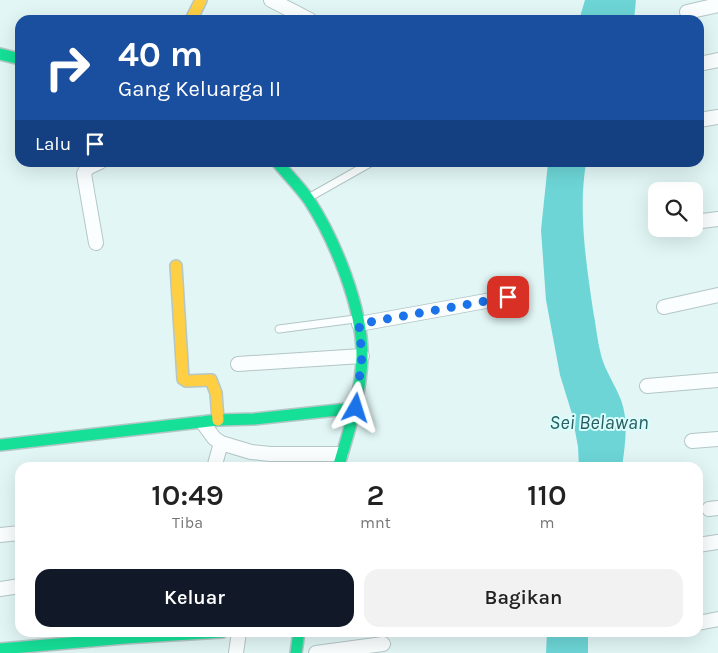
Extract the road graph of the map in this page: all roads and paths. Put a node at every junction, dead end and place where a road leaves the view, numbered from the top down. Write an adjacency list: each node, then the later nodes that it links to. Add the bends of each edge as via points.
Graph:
1 (201, 0): 5 (street)
2 (271, 0): 6 (street)
3 (718, 5): 4 (street)
4 (687, 12)
5 (194, 15)
6 (300, 15)
7 (0, 54): 8 (street)
8 (15, 58)
9 (718, 60): 10 (street)
10 (704, 63)
11 (718, 117): 12 (street)
12 (704, 119)
13 (89, 167): 19 (street, via 84,174)
14 (281, 167): 16 (street)
15 (363, 167): 16 (lane)
16 (308, 199): 24 (street, via 338,256)
17 (718, 219): 18 (street)
18 (703, 221)
19 (96, 243)
20 (176, 266): 31 (street, via 183,379 212,381)
21 (718, 295): 23 (street)
22 (508, 297): 24 (street)
23 (664, 307)
24 (359, 321): 25 (lane); 26 (street)
25 (279, 329)
26 (362, 356): 27 (street); 30 (street)
27 (238, 364)
28 (718, 380): 29 (street)
29 (647, 386)
30 (356, 408): 31 (street); 37 (street)
31 (218, 420): 32 (street)
32 (202, 422): 35 (street); 36 (street)
33 (718, 439): 34 (street)
34 (692, 441)
35 (221, 443): 37 (street, via 251,452); 38 (street)
36 (0, 445)
37 (340, 461)
38 (216, 462)
39 (15, 534): 40 (street)
40 (0, 535)
41 (718, 542): 42 (street)
42 (703, 544)
43 (15, 587): 44 (street)
44 (0, 589)
45 (718, 619): 46 (street)
46 (703, 622)
47 (141, 637): 51 (street)
48 (238, 637): 52 (street)
49 (298, 637): 53 (street)
50 (383, 644): 54 (street)
51 (0, 649)
52 (236, 653)
53 (296, 653)
54 (316, 653)

